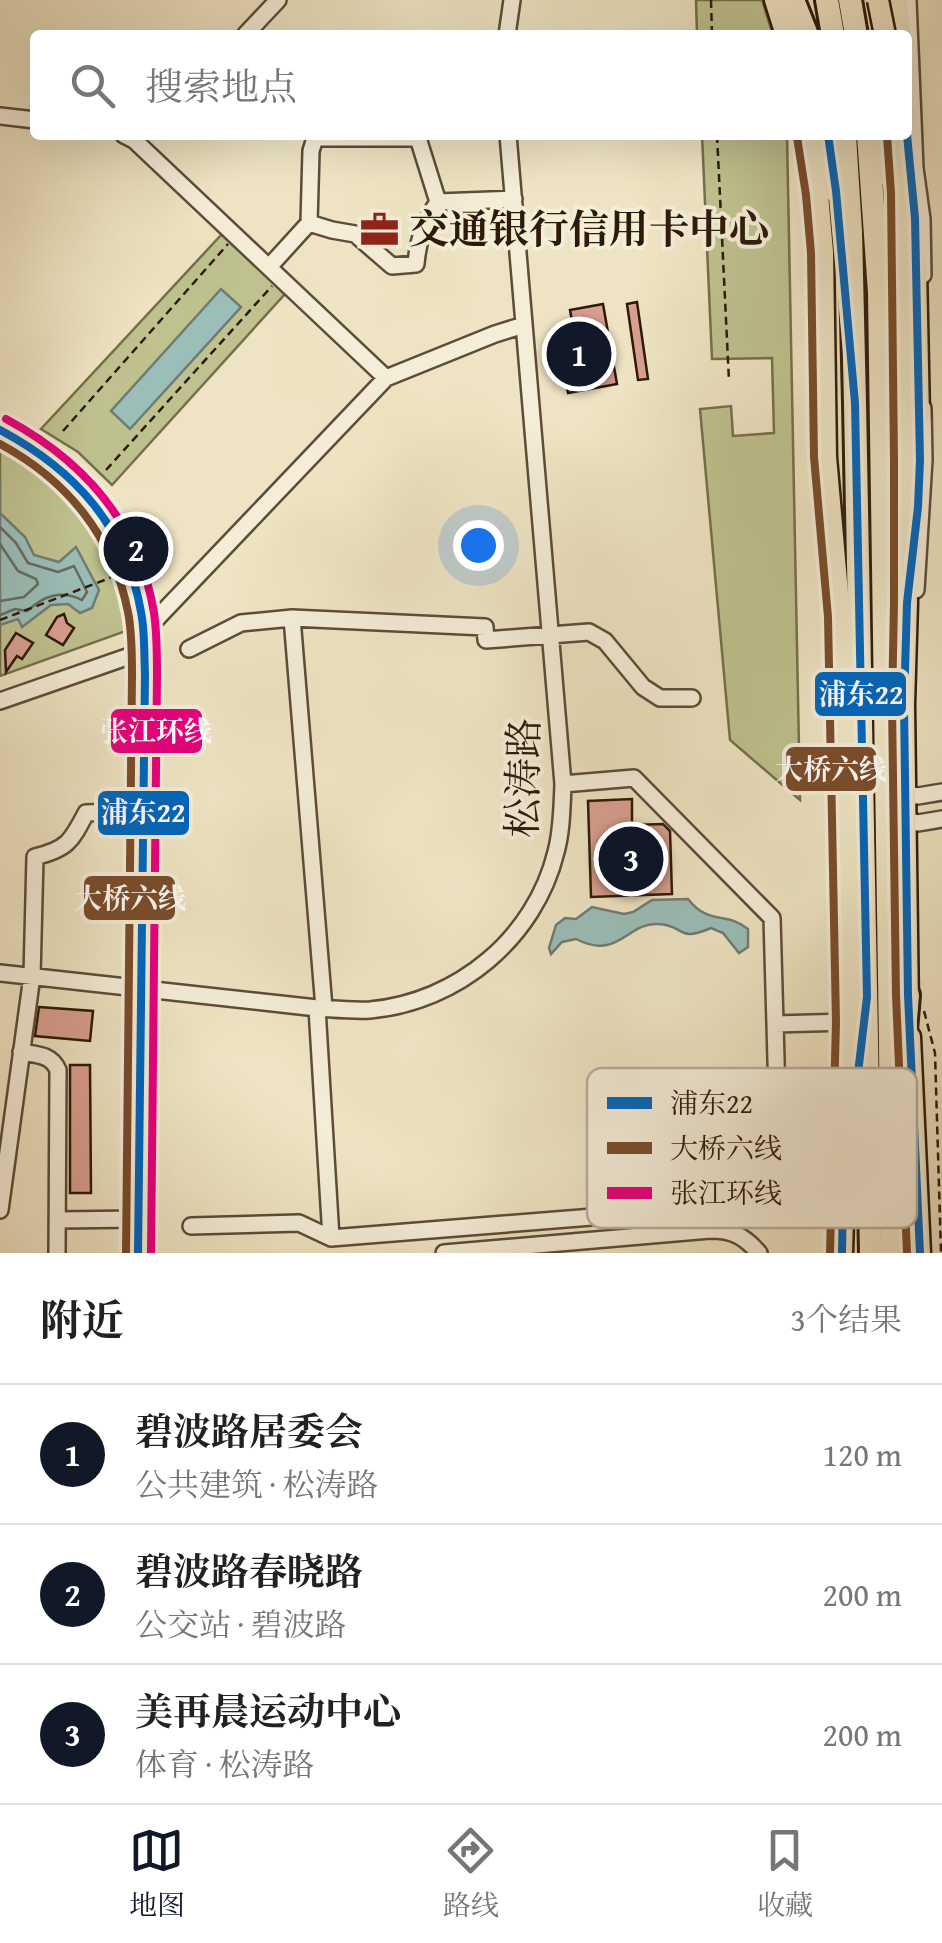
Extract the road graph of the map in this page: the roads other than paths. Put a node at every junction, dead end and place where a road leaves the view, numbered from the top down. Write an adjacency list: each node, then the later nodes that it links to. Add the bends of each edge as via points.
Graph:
1 (278, 0): 8 (street)
2 (512, 0): 9 (street)
3 (776, 0): 10 (main road)
4 (796, 0): 11 (highway)
5 (827, 0): 12 (highway)
6 (850, 0): 13 (highway)
7 (895, 2): 14 (highway); 15 (street); 16 (main road)
8 (250, 30)
9 (508, 30)
10 (785, 30)
11 (806, 30)
12 (832, 30)
13 (855, 30)
14 (887, 30)
15 (898, 30)
16 (899, 30)
17 (0, 116): 18 (street)
18 (30, 119)
19 (145, 140): 34 (street)
20 (314, 140): 33 (street)
21 (419, 140): 32 (street)
22 (508, 140): 31 (street, 松涛路)
23 (811, 140): 61 (main road, via 823,252 826,457 840,616)
24 (829, 140): 38 (highway)
25 (846, 140): 38 (highway)
26 (868, 140): 35 (highway)
27 (885, 140): 35 (highway)
28 (903, 140): 40 (main road)
29 (904, 140): 40 (main road, via 915,218 920,460)
30 (912, 140): 48 (street, via 922,218 924,460)
31 (514, 199): 32 (street); 36 (street, 松涛路)
32 (438, 202): 33 (street, via 426,219 416,264 392,266 356,234)
33 (308, 223): 34 (street)
34 (274, 272): 37 (street)
35 (879, 292): 68 (highway)
36 (524, 325): 37 (street); 43 (street, 松涛路)
37 (386, 378): 42 (street)
38 (855, 404): 58 (highway)
39 (0, 430): 42 (street, via 40,451 102,514 131,571)
40 (907, 603): 51 (main road)
41 (292, 618): 43 (street, via 485,627 486,640); 44 (street, via 241,623); 60 (street)
42 (143, 633): 45 (street)
43 (550, 633): 46 (street, via 588,632 660,698); 49 (street, 松涛路)
44 (190, 649)
45 (144, 651): 47 (street); 52 (street)
46 (692, 698)
47 (0, 701)
48 (913, 716)
49 (564, 784): 60 (street, 松涛路, via 547,881 533,909 491,958 414,1001 368,1010); 62 (street, via 634,778 772,918)
50 (942, 792): 51 (street)
51 (906, 794): 54 (main road)
52 (143, 812): 56 (street, via 86,813 68,845 35,858); 57 (street)
53 (942, 819): 54 (street)
54 (906, 820): 59 (main road)
55 (0, 972): 56 (street, 松涛路)
56 (32, 976): 57 (street, 松涛路); 63 (street)
57 (140, 988): 60 (street, 松涛路); 74 (street)
58 (867, 997): 66 (highway); 67 (highway)
59 (915, 999): 69 (highway); 70 (main road)
60 (320, 1008): 80 (street)
61 (848, 1022): 62 (street); 65 (main road)
62 (775, 1024): 64 (street)
63 (22, 1052): 72 (street); 75 (street, via 47,1056 58,1070)
64 (776, 1068)
65 (848, 1068)
66 (859, 1068)
67 (871, 1068)
68 (890, 1068)
69 (907, 1068)
70 (916, 1068)
71 (917, 1101): 90 (main road)
72 (0, 1210)
73 (587, 1217): 80 (street)
74 (138, 1219): 75 (street); 84 (street)
75 (58, 1220): 83 (street)
76 (191, 1226): 80 (street, via 299,1223)
77 (842, 1228): 87 (main road)
78 (878, 1228): 88 (highway)
79 (884, 1228): 89 (highway)
80 (331, 1238)
81 (630, 1245): 82 (street); 86 (street, via 729,1230)
82 (544, 1248): 85 (street)
83 (57, 1253)
84 (138, 1253)
85 (453, 1253)
86 (759, 1253)
87 (842, 1253)
88 (871, 1253)
89 (893, 1253)
90 (920, 1253)

